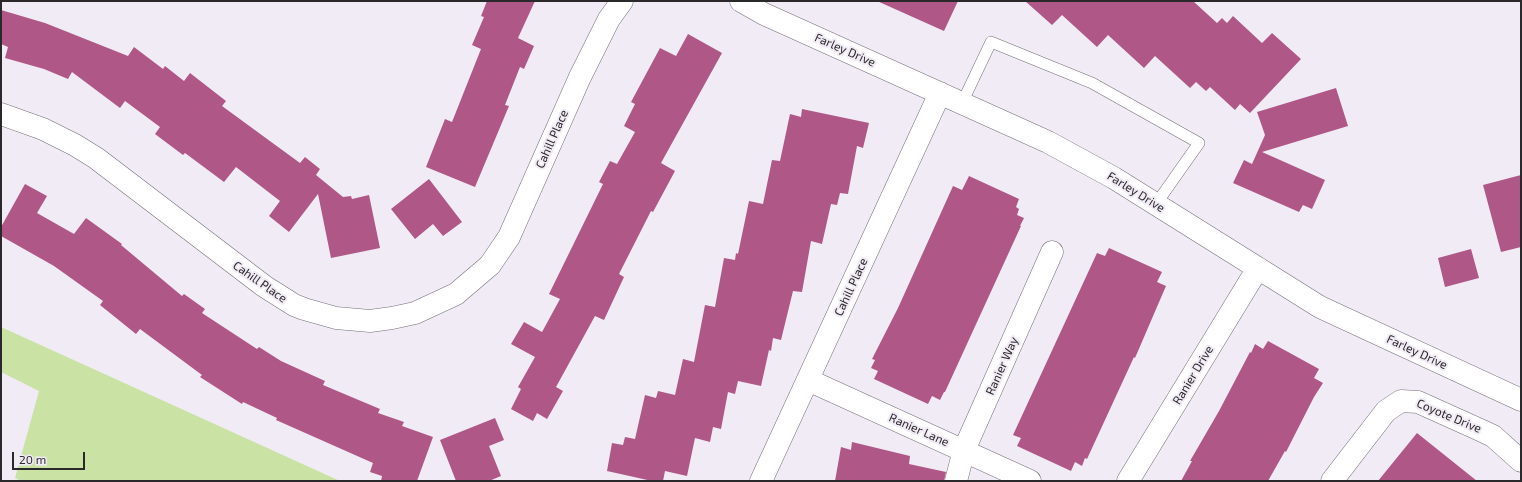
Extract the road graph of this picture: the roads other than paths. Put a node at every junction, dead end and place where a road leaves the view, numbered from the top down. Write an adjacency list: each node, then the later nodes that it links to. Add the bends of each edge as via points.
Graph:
1 (622, 1): 5 (street, Cahill Place, via 609,19 580,77 510,237 490,265 456,294 415,313 392,318 370,321 336,318 294,305 264,286 96,158 49,131)
2 (741, 1): 3 (street, Farley Drive, via 764,14)
3 (940, 93): 4 (street, Farley Drive); 9 (street, Cahill Place)
4 (962, 103): 6 (street, Farley Drive, via 1055,145); 6 (lane, via 991,42 1092,83 1199,144)
5 (1, 114)
6 (1156, 204): 8 (street, Farley Drive)
7 (1052, 252): 11 (street, Ranier Way)
8 (1258, 268): 10 (street, Farley Drive, via 1320,307); 16 (street, Ranier Drive)
9 (808, 380): 11 (street, Ranier Lane); 13 (street, Cahill Place)
10 (1521, 400)
11 (964, 450): 14 (street, Ranier Way); 15 (street, Ranier Lane)
12 (1521, 461): 17 (street, Coyote Drive, via 1493,436 1478,428 1418,402 1401,401 1386,411)
13 (762, 481)
14 (956, 481)
15 (1030, 481)
16 (1128, 481)
17 (1332, 481)

